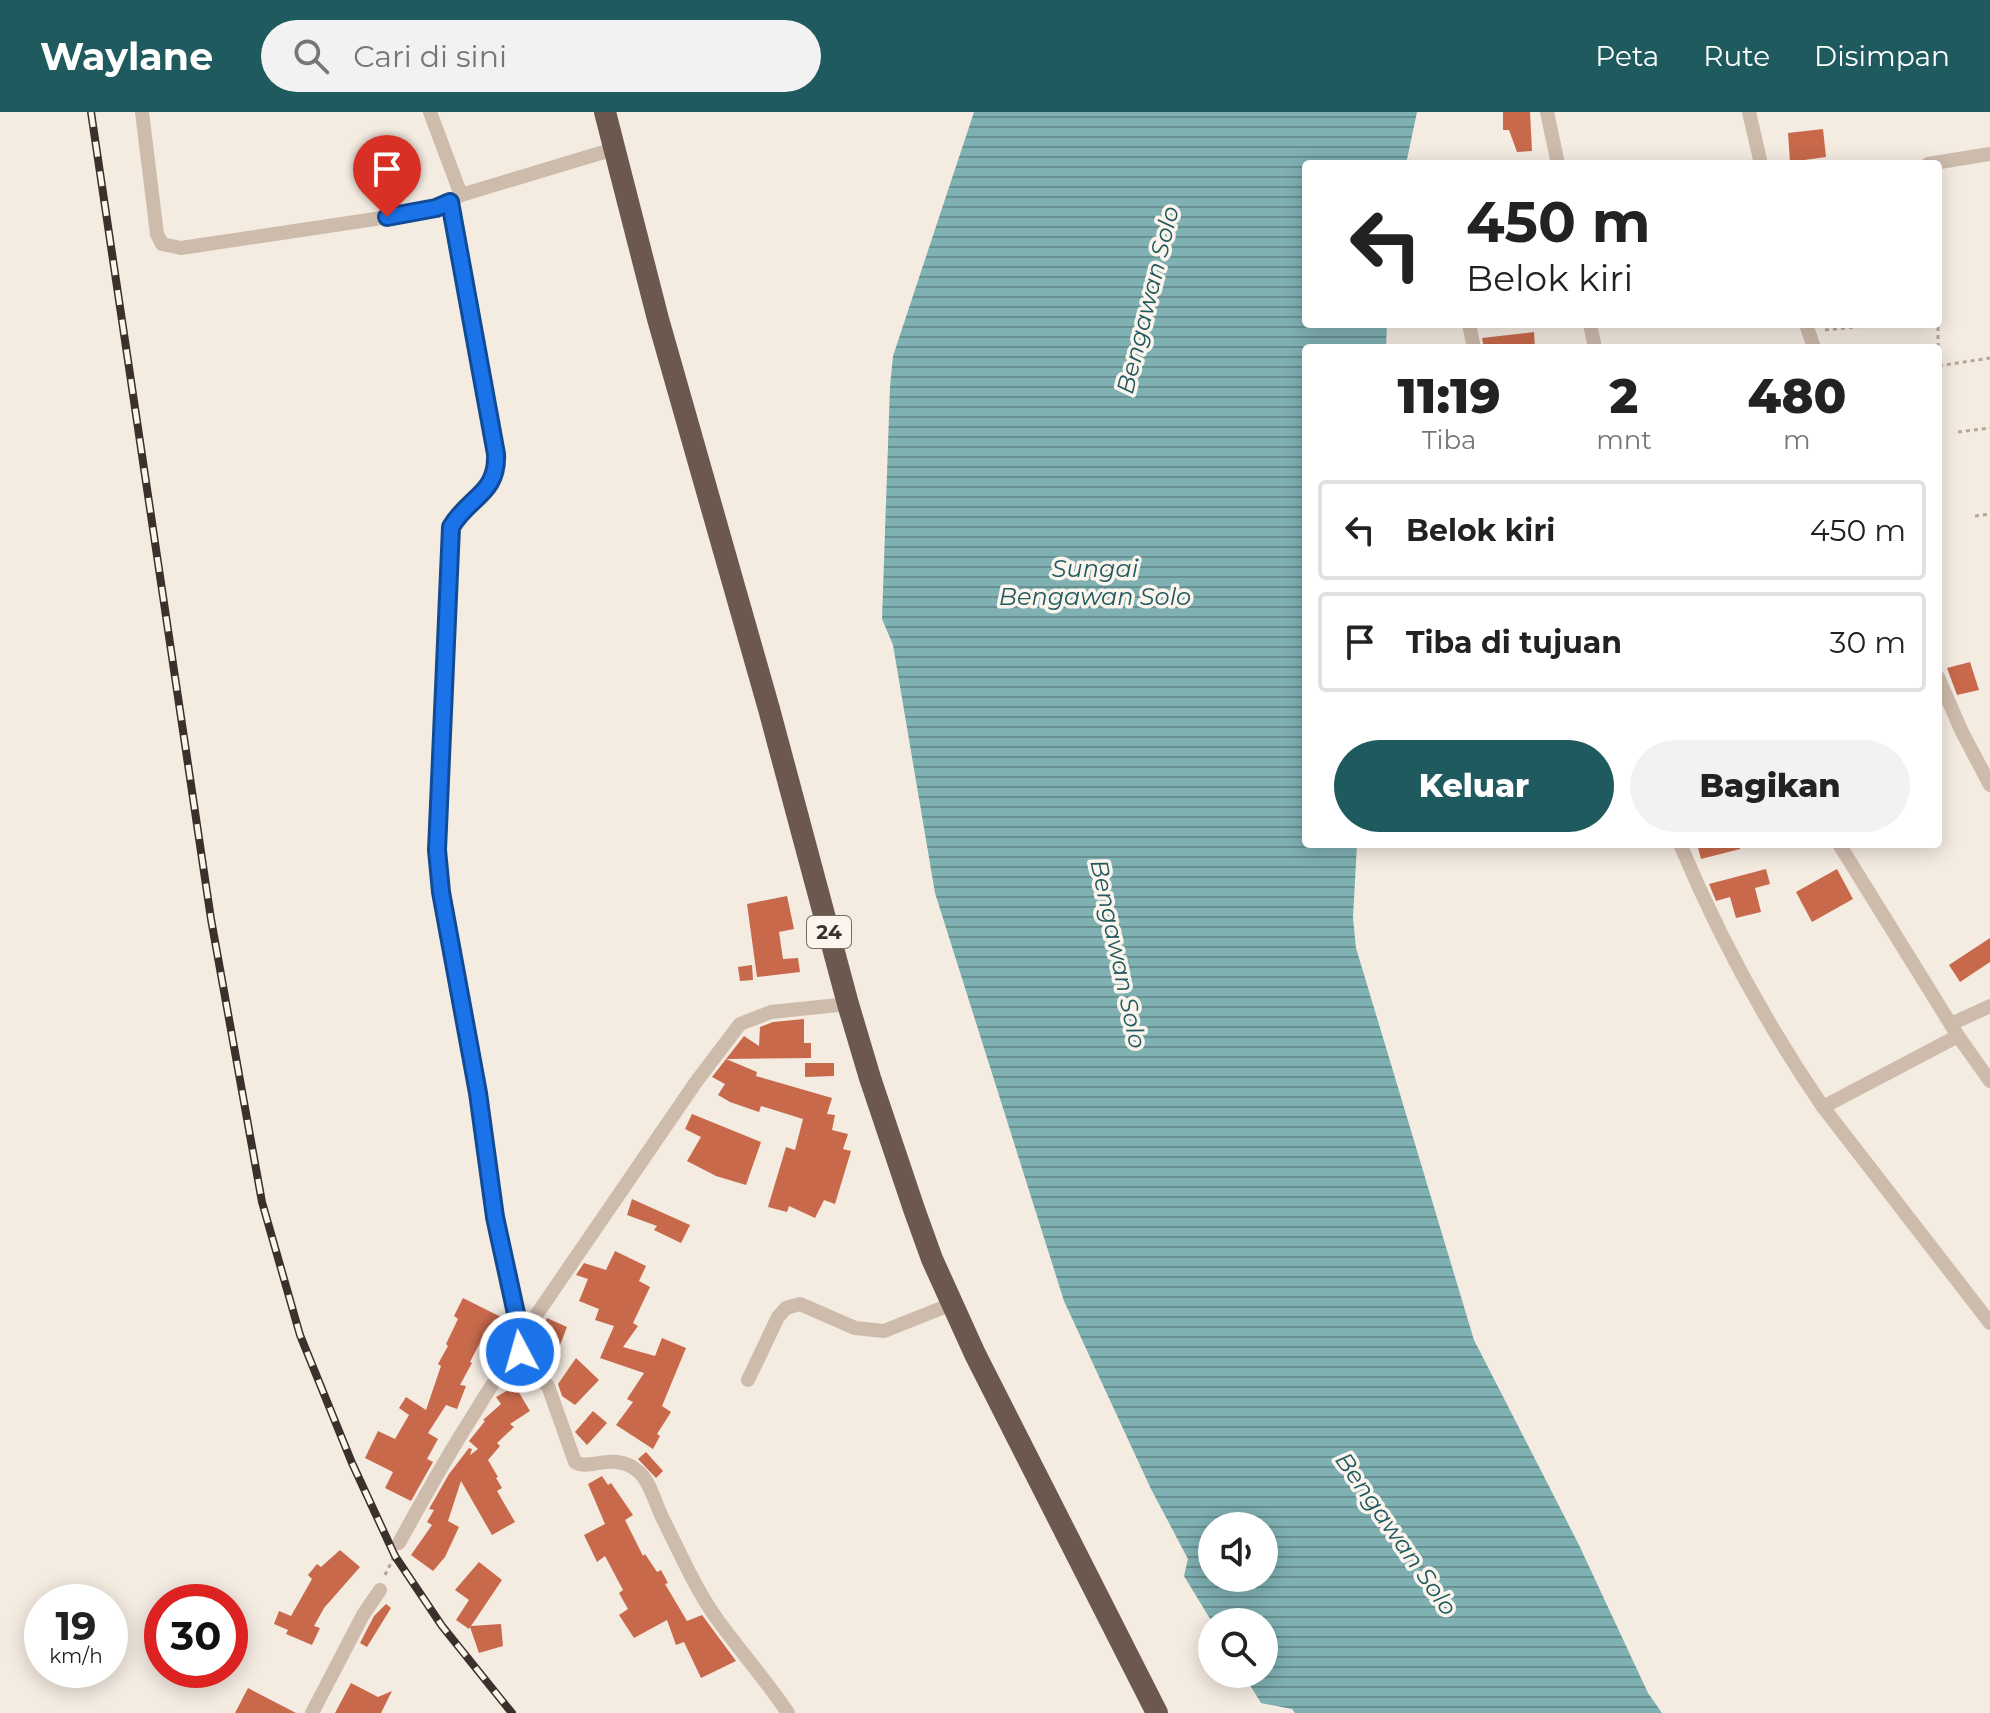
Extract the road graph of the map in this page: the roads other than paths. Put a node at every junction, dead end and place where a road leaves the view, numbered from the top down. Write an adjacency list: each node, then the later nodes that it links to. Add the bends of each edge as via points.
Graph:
1 (142, 112): 11 (street, via 157,234 166,245 181,248 415,213)
2 (430, 112): 11 (street)
3 (605, 112): 6 (highway, 24)
4 (1547, 112): 8 (street)
5 (1749, 112): 9 (street)
6 (614, 149): 11 (street); 16 (highway, 24)
7 (1990, 154): 10 (street)
8 (1557, 160)
9 (1760, 160)
10 (1942, 162)
11 (455, 198): 23 (street, via 497,469 451,527 437,850 495,1217)
12 (1942, 685): 13 (street)
13 (1990, 785)
14 (1682, 848): 20 (street, via 1757,1001)
15 (1841, 848): 18 (street)
16 (848, 1004): 21 (highway, 24, via 914,1209); 23 (street, via 771,1012 740,1024)
17 (1990, 1006): 18 (street)
18 (1955, 1030): 19 (street); 20 (street)
19 (1990, 1081)
20 (1823, 1107): 22 (street)
21 (952, 1304): 25 (street, via 884,1331 855,1328 800,1304 786,1308); 30 (highway, 24)
22 (1990, 1323)
23 (521, 1334): 24 (street)
24 (516, 1361): 26 (street, via 487,1394); 29 (street, via 548,1386 575,1462 609,1460 642,1474 715,1616)
25 (748, 1380)
26 (399, 1543)
27 (380, 1590): 28 (street)
28 (312, 1713)
29 (788, 1713)
30 (1157, 1713)

